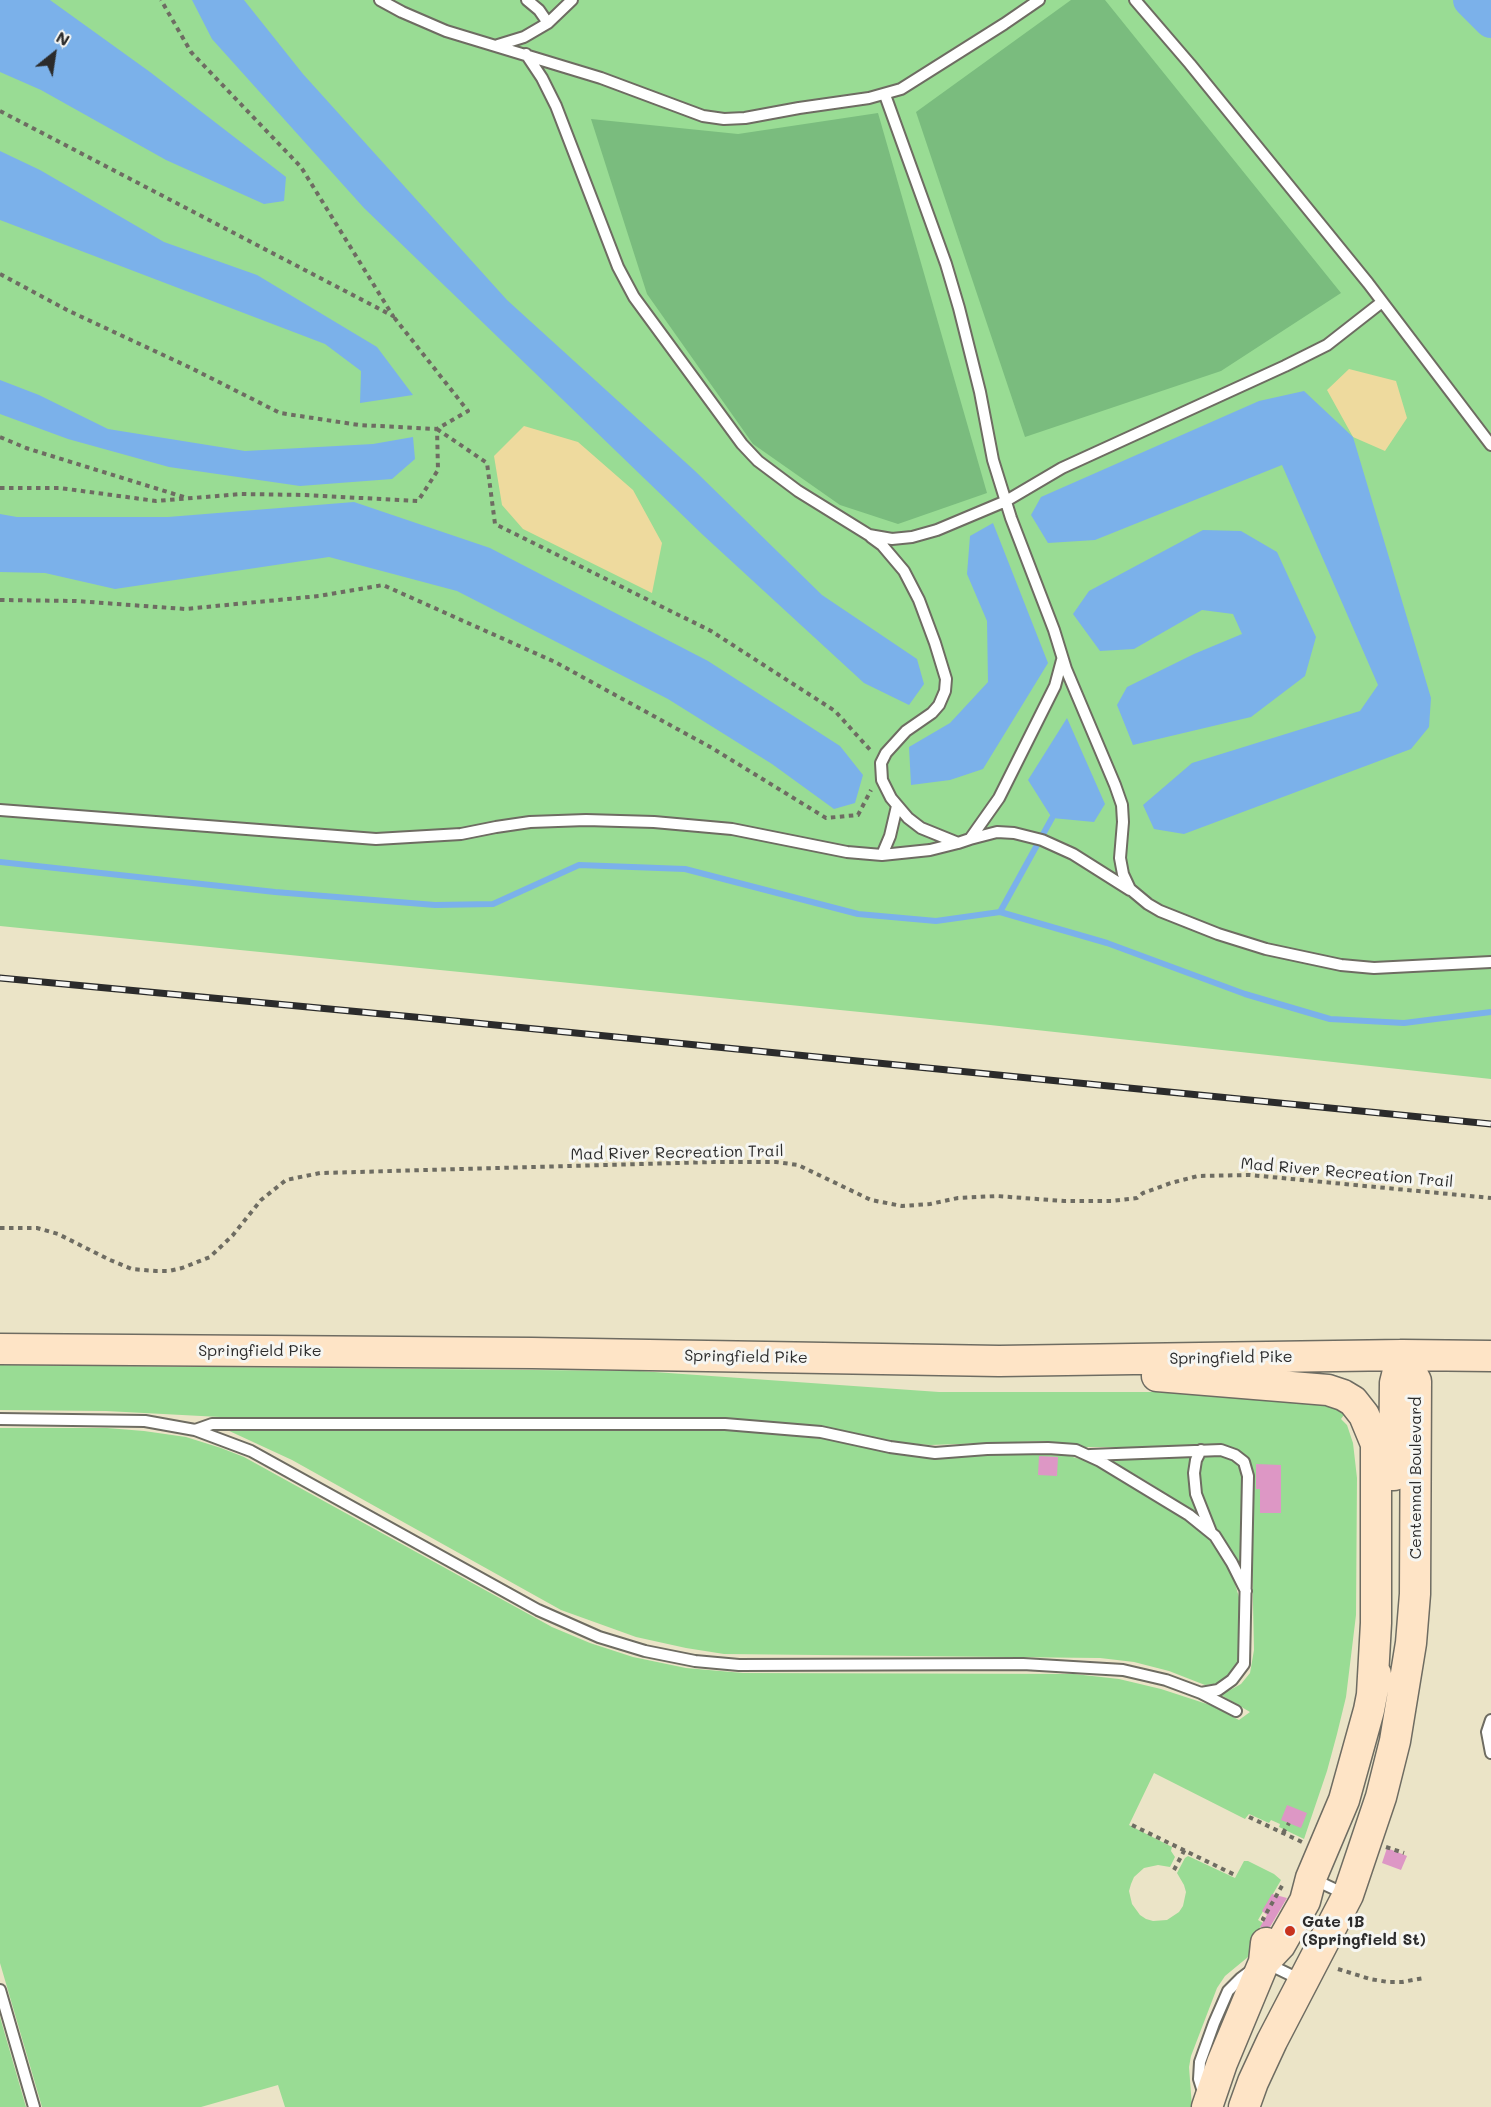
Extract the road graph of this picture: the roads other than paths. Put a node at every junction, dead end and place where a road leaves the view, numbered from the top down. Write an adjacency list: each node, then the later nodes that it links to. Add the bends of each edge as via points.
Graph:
1 (380, 0): 7 (lane, via 446,31)
2 (527, 0): 6 (lane)
3 (572, 0): 6 (lane)
4 (1039, 0): 9 (lane, via 901,89)
5 (1135, 0): 10 (lane)
6 (548, 22): 7 (lane, via 524,37)
7 (495, 46): 8 (lane)
8 (526, 54): 9 (lane, via 703,116 724,119); 13 (lane, via 556,106 618,267 641,306 758,461)
9 (885, 95): 12 (lane, via 950,275)
10 (1382, 302): 11 (lane); 12 (lane, via 1327,345 1062,468)
11 (1491, 445)
12 (1006, 501): 13 (lane, via 912,537); 14 (lane)
13 (868, 535): 15 (lane, via 904,571 936,643 946,679 939,705 906,731 881,763 882,780)
14 (1062, 658): 17 (lane, via 1041,717 999,798); 20 (lane, via 1122,805 1120,858 1130,889)
15 (897, 806): 18 (lane, via 921,828); 19 (lane)
16 (0, 810): 19 (lane, via 376,839 461,834 530,822 654,822 732,829 847,852)
17 (970, 839): 18 (lane); 20 (lane, via 997,832 1026,836 1073,854)
18 (958, 843): 19 (lane)
19 (882, 855)
20 (1135, 893): 21 (lane, via 1160,911 1218,934 1341,965 1374,968)
21 (1491, 962)
22 (0, 1348): 25 (main road, Springfield Pike)
23 (1402, 1355): 24 (main road, Springfield Pike); 25 (main road, Springfield Pike); 33 (main road, Centennal Boulevard, via 1395,1383 1390,1587); 38 (main road, Centennal Boulevard, via 1416,1381 1415,1594 1411,1644 1401,1712 1381,1797)
24 (1491, 1356)
25 (999, 1361): 33 (main road, via 1328,1390 1353,1401 1364,1415 1376,1444)
26 (0, 1419): 27 (lane, via 145,1421)
27 (195, 1430): 29 (lane, via 212,1424 725,1424 821,1432 934,1453 1048,1448 1076,1450); 32 (lane, via 251,1451 538,1610 599,1637 645,1651 740,1665 1023,1664 1123,1670)
28 (1201, 1450): 29 (lane); 30 (lane, via 1194,1473 1196,1494); 31 (lane, via 1221,1450 1244,1462 1248,1476)
29 (1086, 1455): 30 (lane, via 1190,1515)
30 (1211, 1532): 31 (lane)
31 (1246, 1591): 32 (lane, via 1244,1664 1218,1690)
32 (1201, 1693): 34 (lane)
33 (1372, 1694): 37 (main road, Centennal Boulevard, via 1344,1800)
34 (1236, 1711)
35 (1491, 1720): 36 (lane, via 1487,1732)
36 (1491, 1754)
37 (1311, 1878): 38 (lane); 39 (main road, via 1292,1893 1274,1925)
38 (1348, 1895): 40 (main road, Centennal Boulevard)
39 (1264, 1962): 40 (lane); 43 (main road)
40 (1302, 1981): 44 (main road, Centennal Boulevard)
41 (0, 1990): 42 (lane)
42 (34, 2107)
43 (1207, 2107)
44 (1244, 2107)

